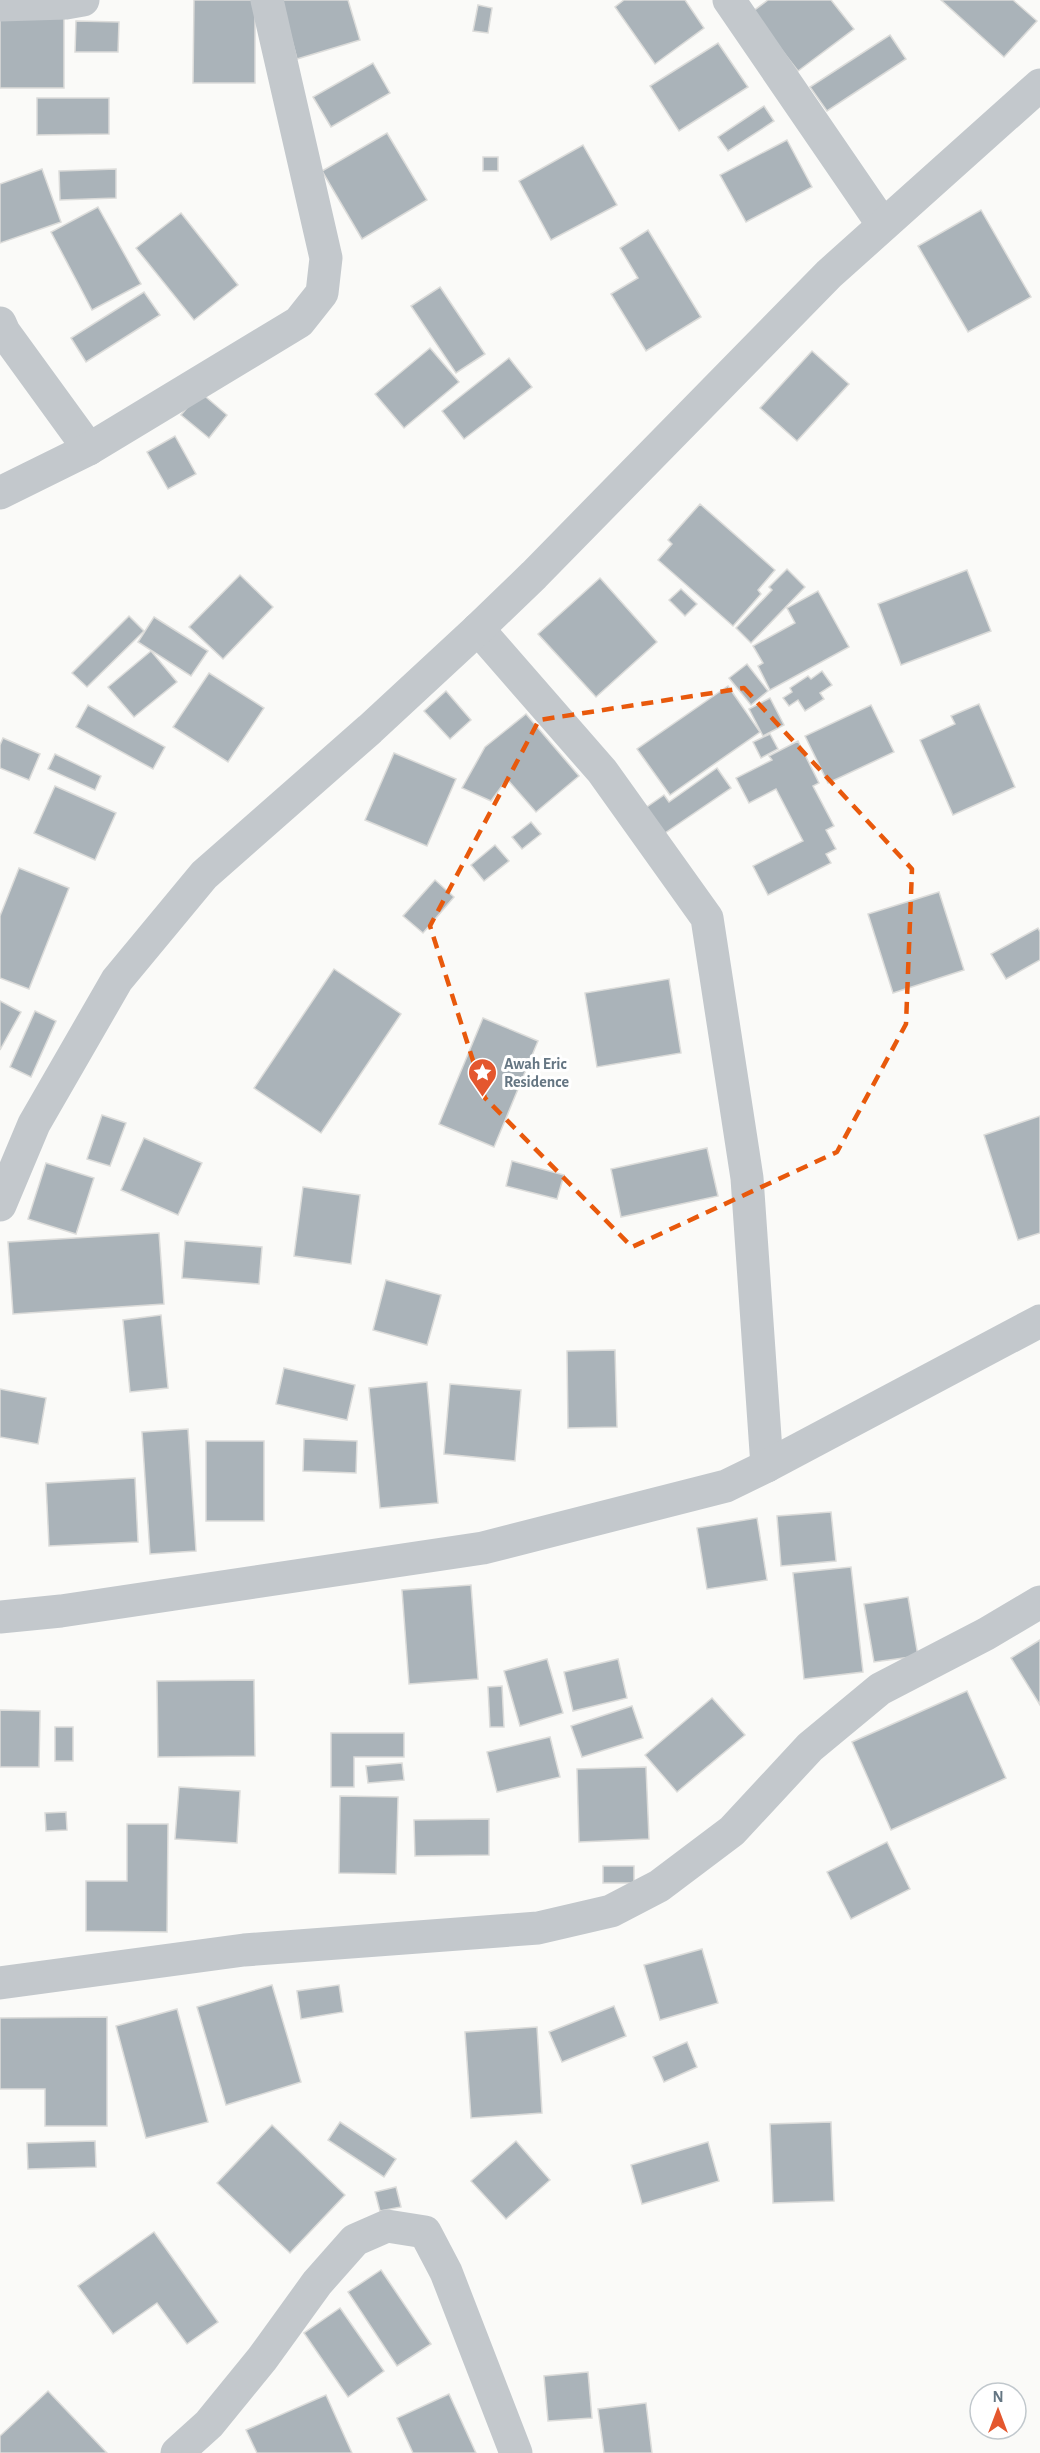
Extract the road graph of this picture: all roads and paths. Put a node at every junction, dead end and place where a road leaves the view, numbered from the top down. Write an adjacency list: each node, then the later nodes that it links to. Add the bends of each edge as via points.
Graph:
1 (83, 0): 4 (street)
2 (267, 0): 8 (street, via 326,258 322,293 299,322)
3 (729, 0): 6 (street)
4 (0, 5)
5 (1040, 85): 6 (street)
6 (883, 225): 10 (street, via 829,274)
7 (0, 323): 8 (street)
8 (89, 449): 9 (street)
9 (0, 493)
10 (478, 629): 11 (street, via 204,875 117,980 34,1124); 13 (street, via 602,771 707,918 747,1178)
11 (0, 1205)
12 (1040, 1321): 13 (street)
13 (767, 1466): 15 (street, via 726,1486 483,1548)
14 (1040, 1602): 16 (street, via 880,1689 810,1747 732,1831 659,1886 611,1911 538,1928 244,1950)
15 (0, 1617)
16 (0, 1983)
17 (177, 2453): 18 (street, via 209,2424 317,2283 355,2240 387,2226 425,2232 446,2272)
18 (516, 2453)

